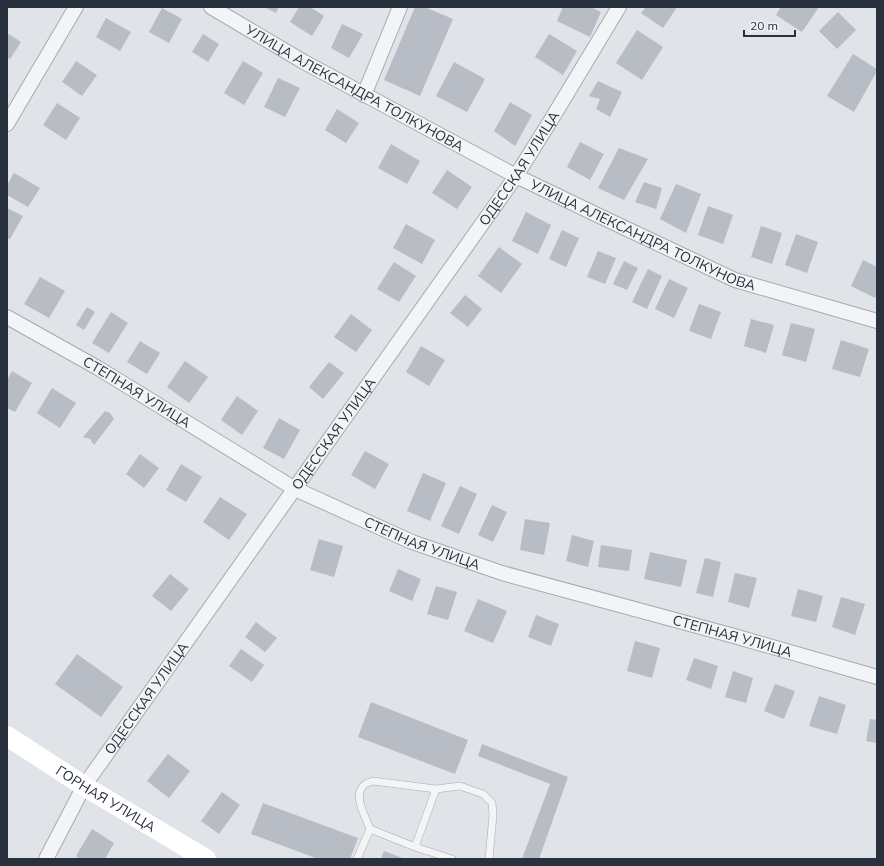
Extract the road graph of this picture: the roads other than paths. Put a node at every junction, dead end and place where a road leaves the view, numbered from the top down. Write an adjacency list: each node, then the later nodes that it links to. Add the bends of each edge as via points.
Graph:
1 (76, 7): 6 (street)
2 (211, 7): 5 (street, УЛИЦА АЛЕКСАНДРА ТОЛКУНОВА)
3 (400, 7): 5 (street)
4 (619, 7): 7 (street, ОДЕССКАЯ УЛИЦА)
5 (364, 95): 7 (street, УЛИЦА АЛЕКСАНДРА ТОЛКУНОВА)
6 (7, 124)
7 (516, 176): 9 (street, УЛИЦА АЛЕКСАНДРА ТОЛКУНОВА, via 735,280); 10 (street, ОДЕССКАЯ УЛИЦА)
8 (7, 317): 10 (street, СТЕПНАЯ УЛИЦА, via 98,368)
9 (877, 321)
10 (295, 489): 11 (street, СТЕПНАЯ УЛИЦА, via 412,542 502,573); 13 (street, ОДЕССКАЯ УЛИЦА)
11 (877, 677)
12 (7, 736): 13 (street, ГОРНАЯ УЛИЦА)
13 (84, 786): 17 (street, ОДЕССКАЯ УЛИЦА); 18 (street, ГОРНАЯ УЛИЦА)
14 (436, 789): 15 (lane, via 373,781 363,785 359,802); 16 (lane); 21 (lane, via 460,786 483,794 492,803)
15 (370, 829): 16 (lane); 19 (lane)
16 (415, 847): 20 (lane)
17 (46, 859)
18 (206, 859)
19 (357, 859)
20 (452, 859)
21 (489, 859)

